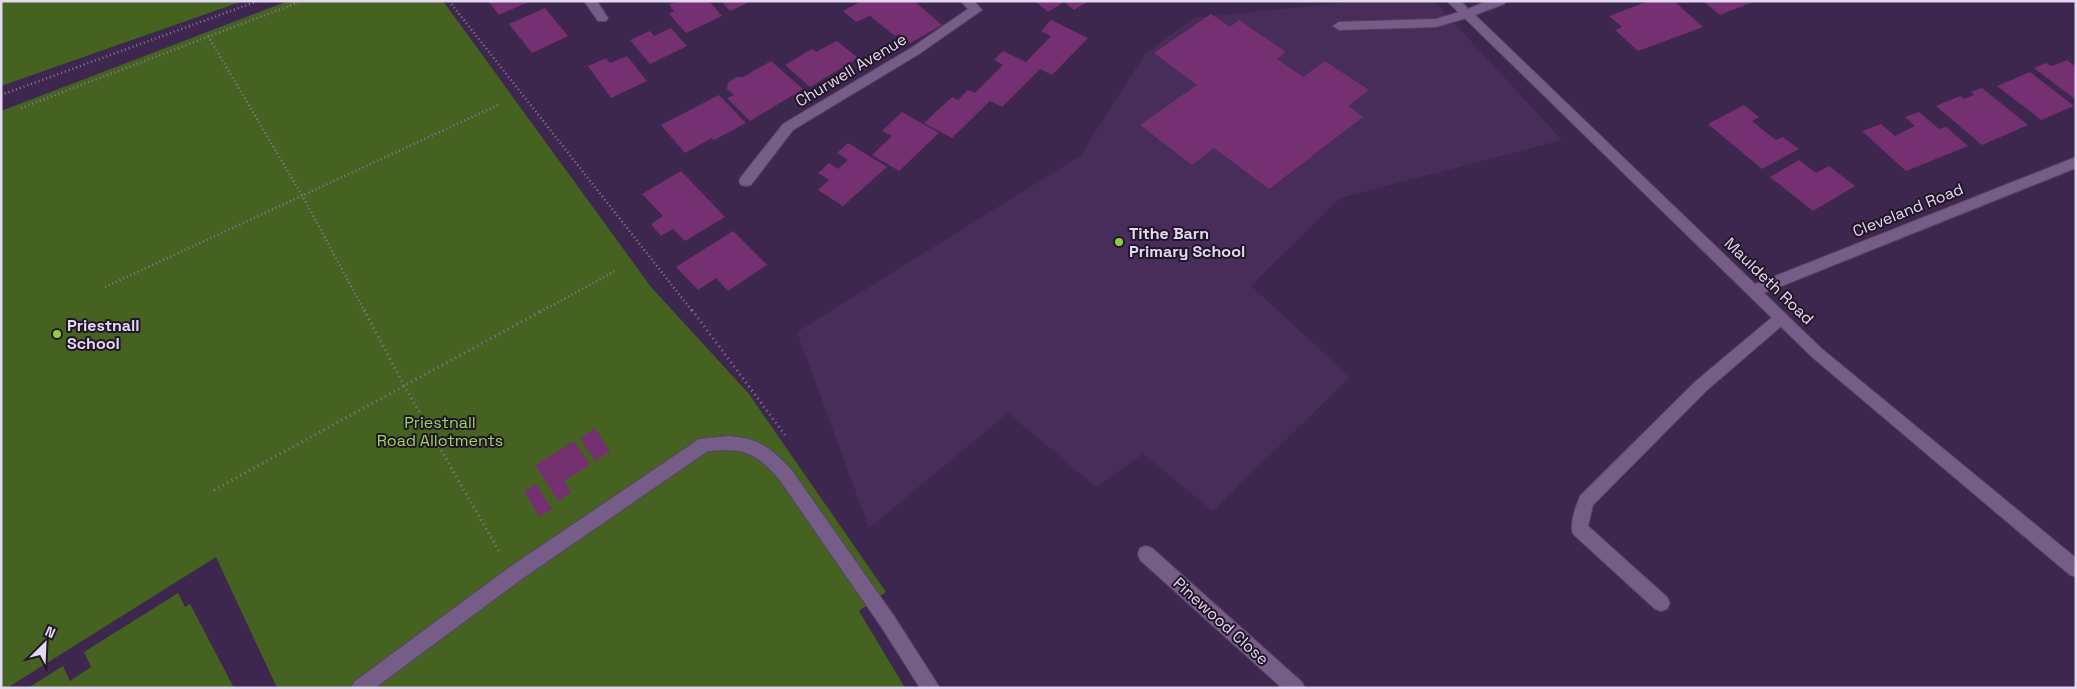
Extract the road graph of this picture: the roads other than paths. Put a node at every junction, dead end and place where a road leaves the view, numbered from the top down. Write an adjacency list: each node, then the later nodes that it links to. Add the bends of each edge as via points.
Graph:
1 (590, 1): 6 (street)
2 (967, 1): 9 (street, Churwell Avenue, via 976,10 915,51 788,127)
3 (1453, 1): 5 (street, Mauldeth Road)
4 (1500, 1): 5 (street)
5 (1466, 14): 7 (street, via 1436,23); 10 (street, Mauldeth Road)
6 (602, 18)
7 (1339, 26)
8 (2076, 162): 10 (street, Cleveland Road)
9 (746, 181)
10 (1753, 291): 11 (street, Mauldeth Road)
11 (1781, 318): 13 (street, Mauldeth Road, via 1817,353); 14 (street, via 1702,386 1586,502 1580,529)
12 (1146, 554): 17 (street, Pinewood Close)
13 (2076, 569)
14 (1661, 603)
15 (360, 688): 16 (street, via 513,575 705,444 724,442 746,445 767,454 785,474)
16 (931, 688)
17 (1296, 688)

